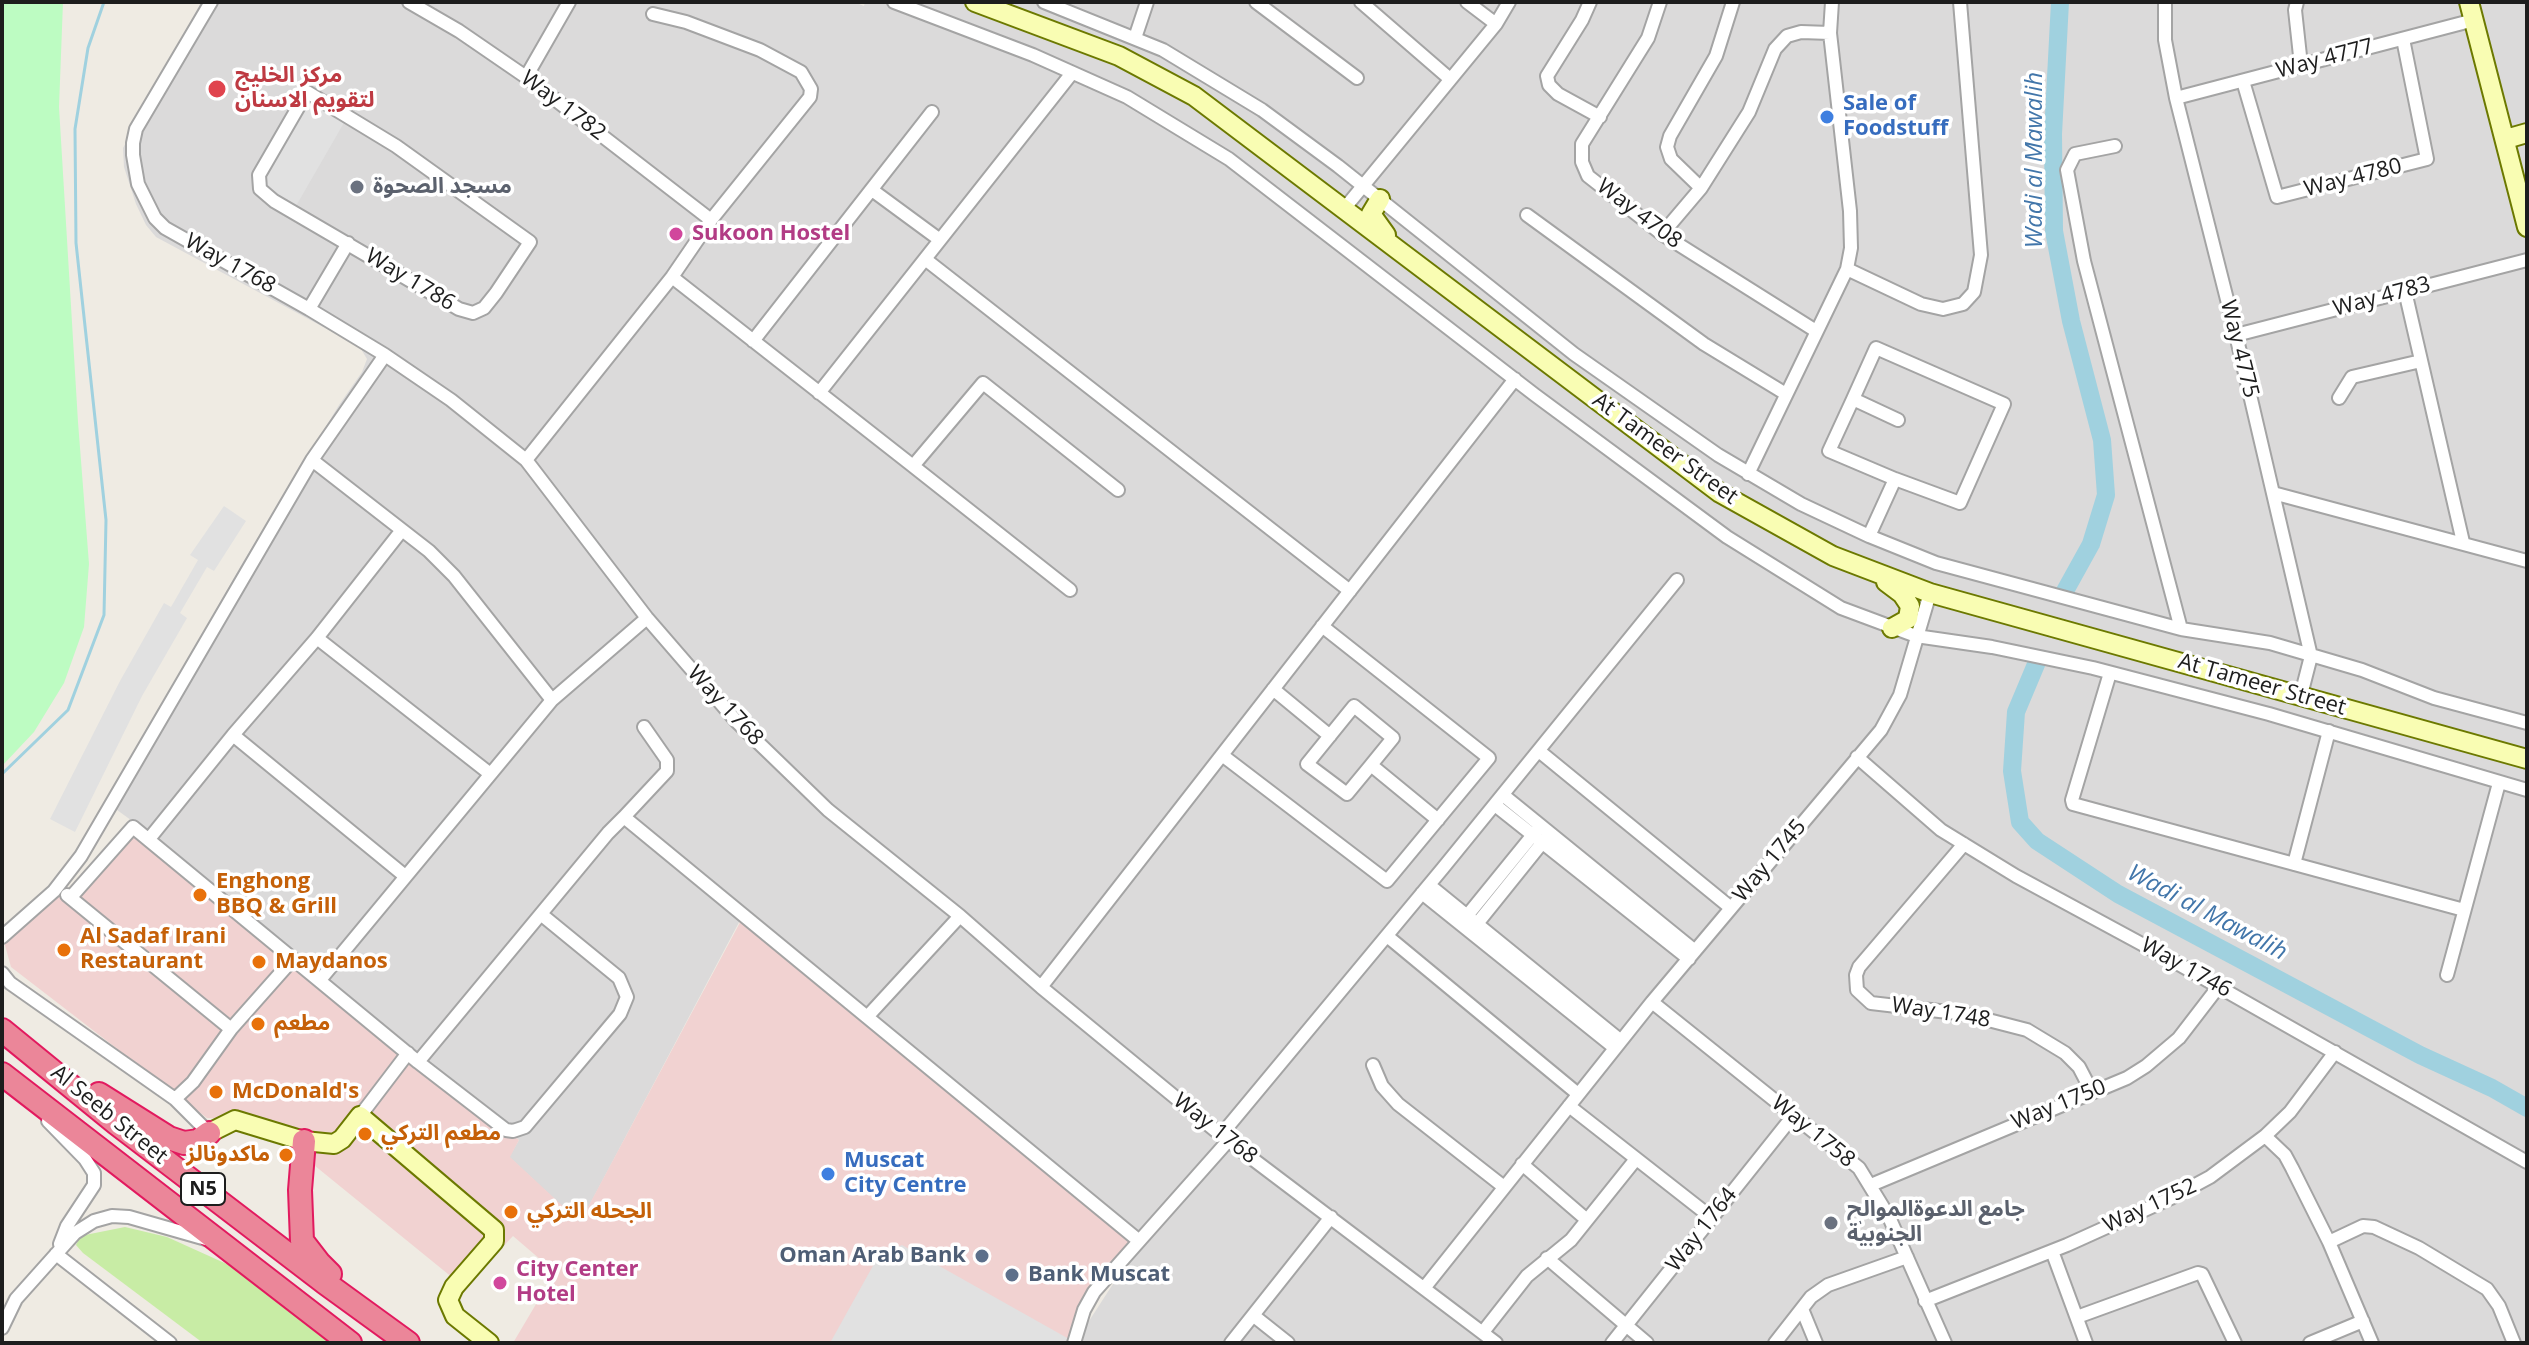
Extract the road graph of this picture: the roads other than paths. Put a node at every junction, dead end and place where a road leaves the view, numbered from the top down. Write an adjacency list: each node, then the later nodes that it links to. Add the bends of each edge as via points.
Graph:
1 (211, 2): 54 (street, Way 1768, via 136,129 138,184 165,228)
2 (569, 2): 27 (street)
3 (894, 2): 26 (street)
4 (975, 2): 41 (main road, At Tameer Street, via 1119,56 1194,96)
5 (1044, 2): 23 (street)
6 (1147, 2): 23 (street)
7 (1256, 2): 28 (street)
8 (1361, 2): 29 (street)
9 (1467, 2): 21 (street)
10 (1509, 2): 21 (street)
11 (1590, 2): 33 (street, via 1547,76 1558,94)
12 (1660, 2): 33 (street, Way 4708, via 1648,38)
13 (1733, 2): 38 (street, via 1716,56 1667,147 1671,159)
14 (1832, 2): 22 (street)
15 (1960, 2): 51 (street, via 1981,255 1974,292 1963,304 1943,309)
16 (2165, 2): 31 (street, Way 4775, via 2165,40)
17 (2297, 2): 25 (street)
18 (418, 4): 27 (street, Way 1782)
19 (2472, 11): 24 (street, Way 4777); 35 (main road)
20 (653, 14): 43 (street, via 760,50 801,72 811,89 795,117)
21 (1496, 24): 29 (street)
22 (1830, 33): 38 (street, via 1787,36 1775,49 1749,112); 51 (street, via 1850,211)
23 (1135, 38): 37 (street, via 1192,65 1262,110)
24 (2403, 39): 25 (street, Way 4777); 30 (street, Way 4780, via 2427,159 2277,197)
25 (2301, 65): 30 (street, Way 4777)
26 (1072, 73): 46 (street); 60 (street, via 1127,97 1229,159)
27 (526, 77): 43 (street, Way 1782)
28 (1357, 78)
29 (1450, 79): 37 (street)
30 (2243, 81): 31 (street, Way 4777)
31 (2176, 98): 56 (street, Way 4775)
32 (932, 112): 39 (street)
33 (1600, 117): 45 (street, Way 4708, via 1582,144 1588,176)
34 (2527, 133): 35 (main road)
35 (2506, 139): 44 (main road)
36 (2115, 146): 85 (street, via 2075,154 2067,170 2084,261)
37 (1363, 186): 40 (street); 41 (street)
38 (1701, 188): 45 (street)
39 (872, 190): 46 (street); 57 (street)
40 (1380, 199): 48 (main road, via 1371,214); 69 (street, via 1574,354)
41 (1344, 209): 48 (main road, At Tameer Street)
42 (1527, 215): 62 (street, via 1704,344)
43 (711, 220): 52 (street)
44 (2527, 227)
45 (1662, 234): 55 (street, Way 4708)
46 (940, 240): 49 (street)
47 (348, 243): 47 (street, Way 1786, via 473,313 491,301 530,242 396,146 307,92 259,175 260,189); 54 (street, Way 1786)
48 (1390, 245): 77 (main road, At Tameer Street, via 1720,493 1833,556)
49 (925, 259): 61 (street); 80 (street)
50 (2527, 260): 53 (street, Way 4783)
51 (1847, 269): 55 (street)
52 (672, 277): 57 (street); 67 (street)
53 (2405, 291): 56 (street, Way 4783); 59 (street)
54 (309, 309): 58 (street, Way 1768)
55 (1816, 331): 62 (street)
56 (2236, 335): 72 (street, Way 4775)
57 (753, 341): 61 (street)
58 (385, 355): 66 (street); 67 (street, Way 1768)
59 (2421, 361): 63 (street, via 2352,377); 75 (street)
60 (1515, 379): 80 (street); 84 (street, via 1727,537 1841,608)
61 (819, 393): 68 (street)
62 (1786, 394): 69 (street)
63 (2339, 398)
64 (1853, 399): 65 (street); 70 (street, via 1829,451); 70 (street, via 1876,348 2004,404 1960,503)
65 (1898, 420)
66 (312, 460): 73 (street); 115 (street, via 81,856)
67 (526, 460): 82 (street, Way 1768)
68 (913, 466): 71 (street, via 983,383); 79 (street)
69 (1748, 474): 74 (street)
70 (1895, 479): 74 (street)
71 (1118, 490)
72 (2273, 493): 75 (street); 88 (street, Way 4775)
73 (402, 530): 87 (street); 92 (street, via 454,576)
74 (1869, 536): 85 (street, via 1936,563)
75 (2463, 542): 76 (street)
76 (2527, 561)
77 (1871, 570): 81 (main road, At Tameer Street); 84 (main road, via 1910,606 1908,619)
78 (1677, 580): 98 (street)
79 (1070, 590)
80 (1350, 591): 83 (street)
81 (1930, 593): 86 (street, Way 1745); 91 (main road, At Tameer Street)
82 (647, 618): 92 (street); 120 (street, Way 1768, via 737,722 828,810)
83 (1322, 626): 90 (street); 108 (street, via 1489,758)
84 (1892, 628): 86 (street)
85 (2181, 629): 88 (street, via 2270,643)
86 (1916, 636): 89 (street); 100 (street, Way 1745, via 1889,717)
87 (317, 638): 96 (street); 103 (street)
88 (2311, 656): 91 (street, Way 4775); 93 (street)
89 (2110, 673): 95 (street); 112 (street, via 2073,804)
90 (1273, 689): 97 (street); 99 (street)
91 (2301, 695): 101 (main road, At Tameer Street)
92 (552, 700): 103 (street)
93 (2527, 723)
94 (644, 727): 107 (street, via 667,760 667,771)
95 (2329, 731): 104 (street); 112 (street)
96 (233, 735): 110 (street); 113 (street)
97 (1330, 736): 102 (street, via 1354,706 1393,738); 102 (street, via 1307,764 1347,794)
98 (1539, 751): 106 (street); 117 (street)
99 (1222, 755): 108 (street, via 1387,881); 130 (street)
100 (1857, 757): 111 (street, Way 1746); 117 (street, Way 1745)
101 (2527, 759)
102 (1371, 765): 108 (street)
103 (489, 773): 113 (street)
104 (2499, 783): 105 (street); 118 (street)
105 (2527, 790)
106 (1499, 800): 109 (street); 114 (street)
107 (624, 817): 119 (street); 132 (street)
108 (1438, 820)
109 (1541, 834): 121 (street); 124 (street)
110 (149, 839): 116 (street, via 133,827); 125 (street)
111 (1964, 844): 129 (street, Way 1746); 141 (street, Way 1748, via 1859,967 1857,990 1871,1003 1965,1014 2027,1030 2065,1053)
112 (2294, 864): 118 (street)
113 (405, 876): 128 (street)
114 (1425, 889): 121 (street); 122 (street)
115 (54, 891): 116 (street); 123 (street)
116 (71, 897): 133 (street)
117 (1731, 908): 124 (street, Way 1745)
118 (2464, 910): 127 (street)
119 (542, 915): 138 (street); 138 (street, via 619,978 627,997 620,1014 525,1127 506,1130)
120 (960, 916): 130 (street, Way 1768); 132 (street)
121 (1468, 924): 136 (street)
122 (1387, 936): 142 (street); 150 (street)
123 (2, 937)
124 (1692, 955): 131 (street, Way 1745)
125 (293, 959): 128 (street); 133 (street)
126 (2, 973): 144 (street)
127 (2447, 975)
128 (320, 980): 138 (street)
129 (2219, 986): 137 (street, Way 1746); 141 (street, Way 1750, via 2164,1053 2127,1078)
130 (1041, 987): 150 (street, Way 1768)
131 (1652, 1002): 136 (street, Way 1745); 147 (street, Way 1758)
132 (867, 1017): 160 (street)
133 (231, 1029): 144 (street)
134 (2, 1030): 135 (highway, Al Seeb Street / N5)
135 (21, 1044): 148 (highway, via 169,1138 184,1143); 178 (highway, Al Seeb Street / N5, via 116,1123)
136 (1618, 1045): 142 (street, Way 1745)
137 (2335, 1052): 149 (street, Way 1752); 153 (street, Way 1746)
138 (413, 1058): 146 (street)
139 (1373, 1065): 156 (street, via 1398,1104)
140 (2, 1074): 143 (highway, Al Seeb Street / N5)
141 (2092, 1092): 155 (street, Way 1750)
142 (1578, 1094): 145 (street, Way 1745)
143 (29, 1096): 162 (highway, Al Seeb Street / N5); 164 (street, via 94,1173 94,1185)
144 (175, 1099): 148 (street)
145 (1569, 1106): 152 (street); 154 (street, Way 1745)
146 (360, 1116): 151 (main road, via 334,1144); 181 (main road, via 494,1230 494,1241 448,1300 455,1316)
147 (1793, 1116): 155 (street, Way 1758, via 1859,1168); 158 (street, Way 1764)
148 (209, 1133): 151 (main road, via 235,1120)
149 (2265, 1136): 161 (street, via 2285,1155); 163 (street, Way 1752, via 2191,1188)
150 (1224, 1138): 157 (street, Way 1768); 160 (street)
151 (304, 1141): 178 (highway, via 302,1241 319,1263)
152 (1636, 1159): 158 (street); 159 (street)
153 (2527, 1162)
154 (1522, 1164): 156 (street, Way 1745); 159 (street)
155 (1871, 1185): 165 (street, Way 1758)
156 (1504, 1187): 167 (street, Way 1745)
157 (1331, 1217): 167 (street, Way 1768); 172 (street)
158 (1712, 1218): 175 (street, Way 1764)
159 (1587, 1220): 166 (street)
160 (1138, 1240): 182 (street, via 1094,1292)
161 (2329, 1242): 174 (street); 195 (street, via 2363,1226 2419,1248 2487,1289)
162 (224, 1245): 164 (street, via 112,1216 83,1226); 180 (highway, Al Seeb Street / N5)
163 (2052, 1251): 169 (street, Way 1752); 173 (street)
164 (56, 1254): 168 (street); 179 (street)
165 (1907, 1257): 169 (street, Way 1758); 171 (street, via 1828,1285)
166 (1547, 1258): 175 (street); 177 (street)
167 (1425, 1287): 177 (street, Way 1768)
168 (16, 1299): 170 (street); 176 (street)
169 (1925, 1301): 190 (street, Way 1758)
170 (2, 1308)
171 (1802, 1309): 188 (street); 189 (street)
172 (1254, 1316): 183 (street); 184 (street)
173 (2077, 1317): 191 (street); 192 (street, via 2198,1273)
174 (2363, 1321): 193 (street); 194 (street)
175 (1626, 1326): 186 (street, Way 1764); 187 (street)
176 (2, 1328)
177 (1483, 1332): 185 (street, Way 1768)
178 (407, 1342)
179 (170, 1343)
180 (350, 1343)
181 (489, 1343)
182 (1074, 1343)
183 (1231, 1343)
184 (1288, 1343)
185 (1496, 1343)
186 (1612, 1343)
187 (1647, 1343)
188 (1775, 1343)
189 (1816, 1343)
190 (1945, 1343)
191 (2086, 1343)
192 (2235, 1343)
193 (2310, 1343)
194 (2372, 1343)
195 (2514, 1343)

